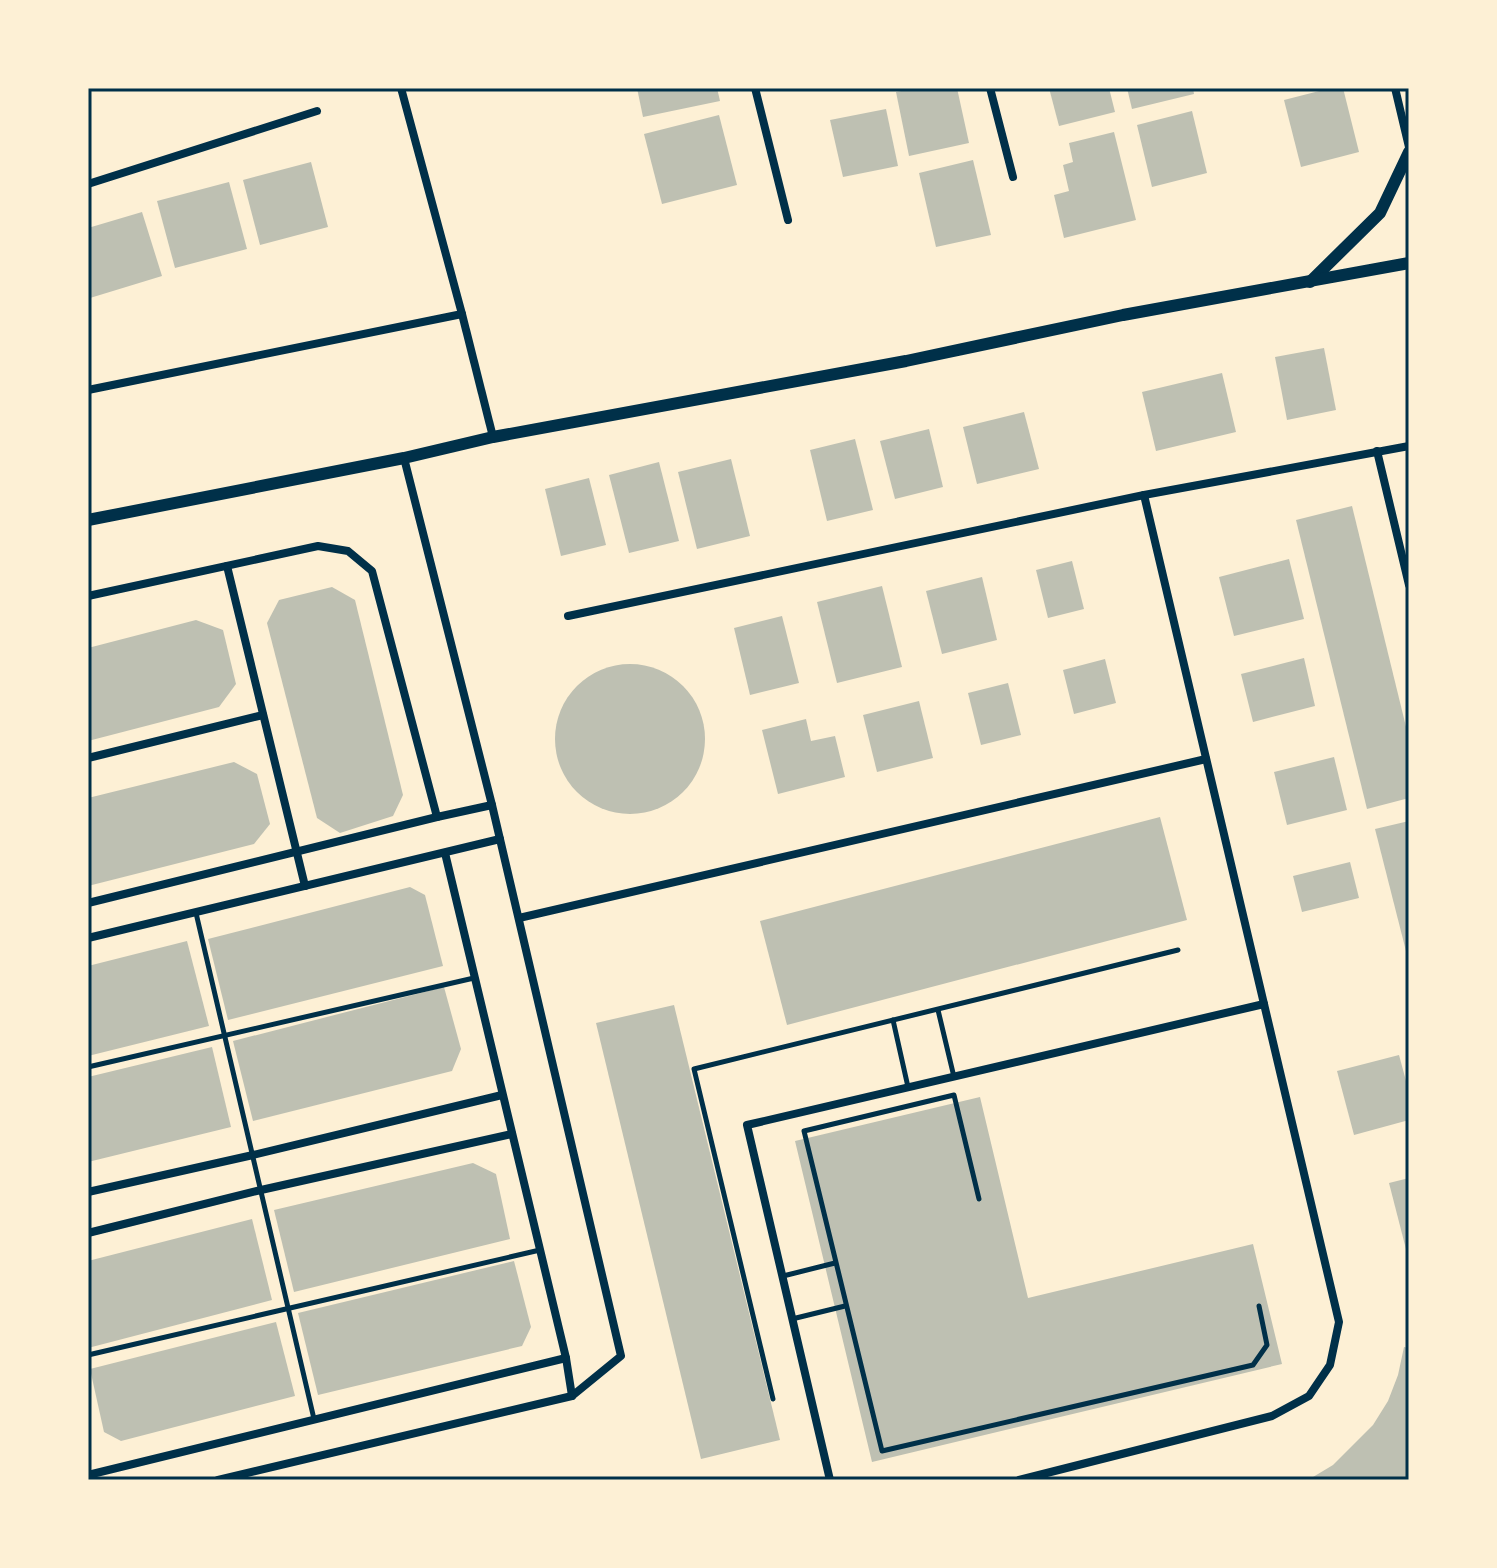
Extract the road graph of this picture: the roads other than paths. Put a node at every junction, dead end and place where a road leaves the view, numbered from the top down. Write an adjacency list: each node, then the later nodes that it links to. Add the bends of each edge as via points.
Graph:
1 (401, 88): 12 (street)
2 (755, 88): 9 (street)
3 (990, 88): 7 (street)
4 (1395, 88): 6 (street)
5 (317, 111): 8 (street)
6 (1409, 150): 11 (street, via 1380,213)
7 (1013, 177)
8 (88, 184)
9 (788, 220)
10 (1409, 263): 11 (street)
11 (1310, 282): 14 (street)
12 (462, 314): 13 (street); 14 (street)
13 (88, 390)
14 (493, 437): 17 (street)
15 (1409, 446): 16 (street)
16 (1377, 451): 18 (street); 21 (street)
17 (404, 458): 19 (street); 27 (street)
18 (1144, 495): 23 (street); 26 (street)
19 (88, 520)
20 (227, 566): 22 (street); 24 (street); 28 (street, via 318,546 348,551 372,571)
21 (1409, 585)
22 (88, 596)
23 (568, 616)
24 (263, 715): 25 (street); 30 (street)
25 (88, 758)
26 (1206, 759): 35 (street); 39 (street)
27 (492, 805): 28 (street); 29 (street)
28 (437, 817): 30 (street)
29 (500, 839): 31 (street); 35 (street)
30 (297, 852): 32 (street); 33 (street)
31 (445, 853): 32 (street); 38 (street)
32 (305, 886): 34 (street)
33 (88, 903)
34 (195, 912): 36 (street); 42 (lane)
35 (519, 918): 62 (street, via 621,1356)
36 (88, 938)
37 (1178, 950): 40 (lane)
38 (474, 978): 42 (lane); 46 (street)
39 (1264, 1004): 44 (street); 68 (street, via 1339,1322 1330,1365 1309,1396 1272,1416)
40 (938, 1010): 41 (lane); 44 (lane)
41 (893, 1020): 45 (lane); 63 (lane, via 694,1069)
42 (224, 1036): 43 (lane); 48 (lane)
43 (88, 1067)
44 (954, 1077): 45 (street)
45 (909, 1088): 55 (street, via 747,1125)
46 (502, 1095): 47 (street); 48 (street)
47 (512, 1134): 49 (street); 53 (street)
48 (253, 1155): 49 (lane); 50 (street)
49 (261, 1190): 52 (street); 58 (lane)
50 (88, 1192)
51 (979, 1199): 54 (lane, via 954,1095 804,1131)
52 (88, 1233)
53 (540, 1250): 58 (lane); 61 (street)
54 (835, 1263): 55 (lane); 56 (lane)
55 (782, 1277): 59 (street)
56 (845, 1306): 57 (lane, via 882,1451 1253,1365 1267,1345); 59 (lane)
57 (1259, 1306)
58 (288, 1309): 60 (lane); 64 (lane)
59 (792, 1319): 67 (street)
60 (88, 1355)
61 (566, 1358): 62 (street); 64 (street)
62 (572, 1396): 66 (street)
63 (773, 1399)
64 (314, 1419): 65 (street)
65 (89, 1476)
66 (218, 1480)
67 (830, 1480)
68 (1019, 1480)

